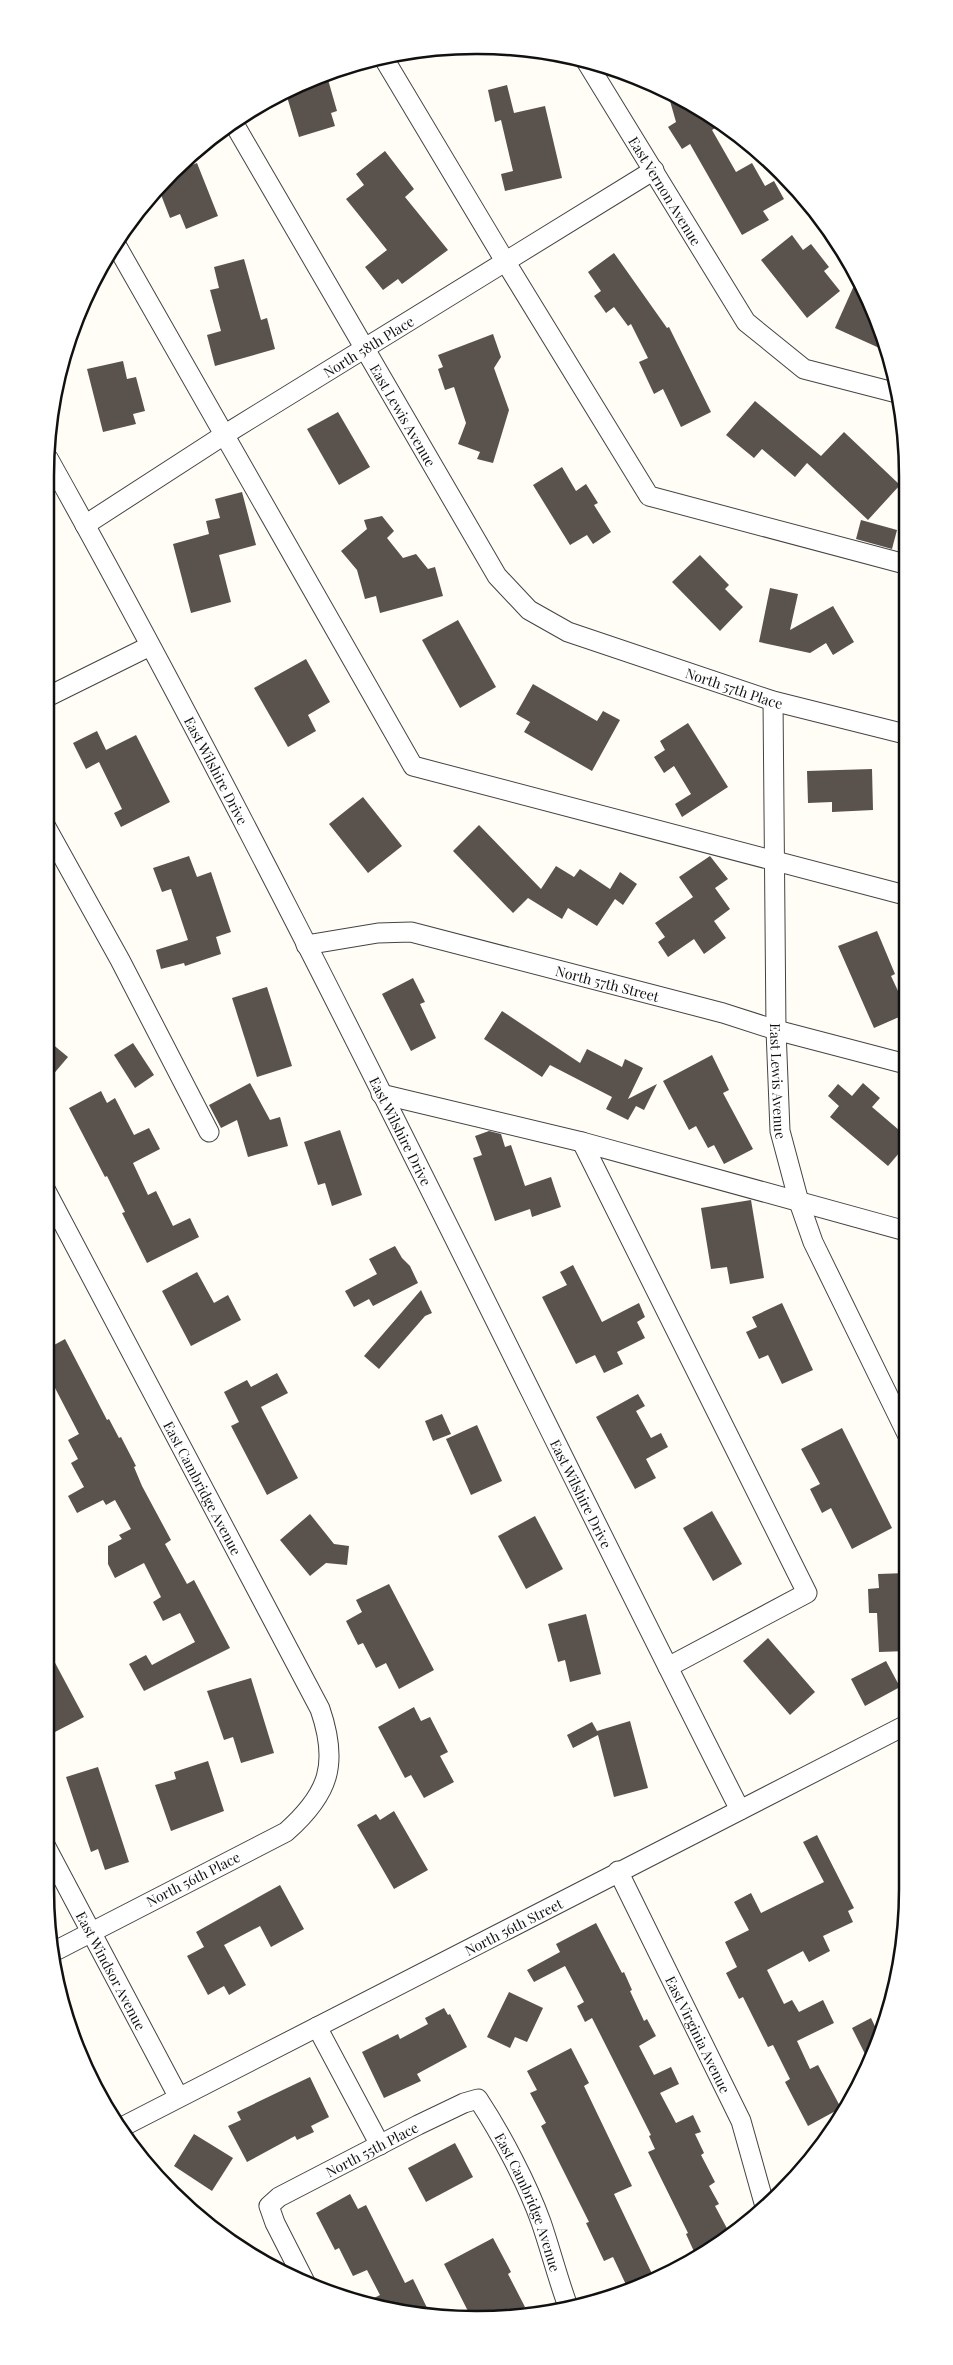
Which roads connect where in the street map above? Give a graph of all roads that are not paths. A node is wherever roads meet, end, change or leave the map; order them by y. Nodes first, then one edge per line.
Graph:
1 (387, 64) edge
2 (591, 70) edge
3 (237, 129) edge
4 (654, 170) junction
5 (120, 250) edge
6 (504, 261) junction
7 (364, 349) junction
8 (890, 391) edge
9 (224, 435) junction
10 (54, 469) edge
11 (85, 525) junction
12 (899, 562) edge
13 (568, 632) joint
14 (150, 646) junction
15 (54, 694) edge
16 (773, 701) junction
17 (899, 732) edge
18 (54, 841) edge
19 (774, 862) junction
20 (899, 893) edge
21 (306, 945) junction
22 (776, 1030) junction
23 (899, 1062) edge
24 (381, 1094) junction
25 (209, 1132) dead end
26 (582, 1142) junction
27 (799, 1202) junction
28 (54, 1205) edge
29 (899, 1229) edge
30 (899, 1418) edge
31 (668, 1667) junction
32 (899, 1729) edge
33 (320, 1794) joint
34 (740, 1810) junction
35 (54, 1862) edge
36 (618, 1871) junction
37 (91, 1932) junction
38 (58, 1949) edge
39 (317, 2027) junction
40 (178, 2096) junction
41 (478, 2099) joint
42 (126, 2125) edge
43 (380, 2145) junction
44 (763, 2199) edge
45 (300, 2272) edge
46 (566, 2301) edge

1 - 6 street
2 - 4 street, East Vernon Avenue
3 - 7 street, East Lewis Avenue
4 - 6 street, North 58th Place
4 - 8 street, East Vernon Avenue
5 - 9 street
6 - 7 street, North 58th Place
6 - 12 street
7 - 9 street, North 58th Place
7 - 13 street, East Lewis Avenue
9 - 11 street, North 58th Place
9 - 19 street
10 - 11 street, East Wilshire Drive
11 - 14 street, East Wilshire Drive
13 - 16 street, North 57th Place
14 - 15 street
14 - 21 street, East Wilshire Drive
16 - 17 street, North 57th Place
16 - 19 street, East Lewis Avenue
18 - 25 street
19 - 20 street
19 - 22 street, East Lewis Avenue
21 - 22 street, North 57th Street
21 - 24 street, East Wilshire Drive
22 - 23 street, North 57th Street
22 - 27 street, East Lewis Avenue
24 - 26 street
24 - 31 street, East Wilshire Drive
26 - 27 street
26 - 31 street
27 - 29 street
27 - 30 street, East Lewis Avenue
28 - 33 street, East Cambridge Avenue
31 - 34 street, East Wilshire Drive
32 - 34 street, North 56th Street
33 - 37 street, North 56th Place
34 - 36 street, North 56th Street
35 - 37 street, East Windsor Avenue
36 - 39 street, North 56th Street
36 - 44 street, East Virginia Avenue
37 - 38 street, North 56th Place
37 - 40 street, East Windsor Avenue
39 - 40 street, North 56th Street
39 - 43 street
40 - 42 street, North 56th Street
41 - 43 street, North 55th Place
41 - 46 street, East Cambridge Avenue
43 - 45 street, North 55th Place

